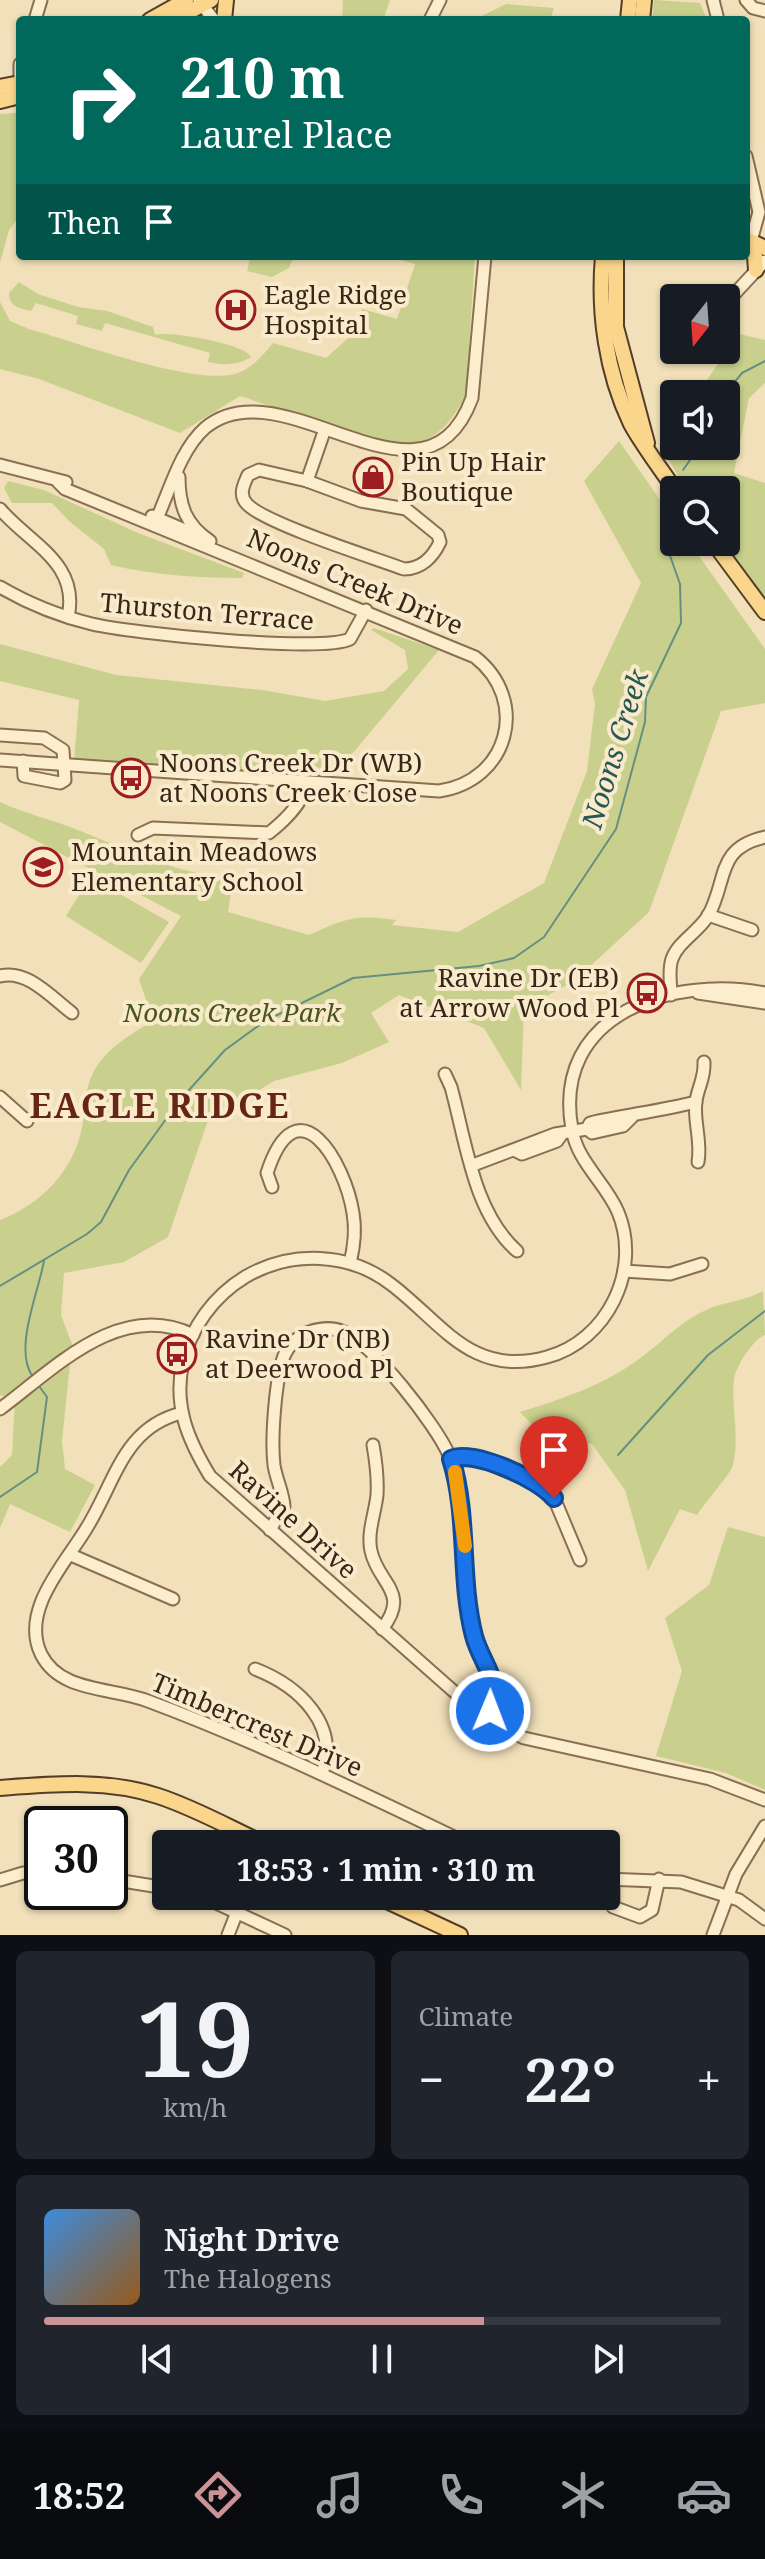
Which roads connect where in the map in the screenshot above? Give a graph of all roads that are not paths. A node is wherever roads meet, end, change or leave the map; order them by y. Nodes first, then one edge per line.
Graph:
1 (186, 0) edge
2 (746, 0) edge
3 (204, 2) edge
4 (765, 11) edge
5 (157, 16) edge
6 (181, 16) edge
7 (750, 173) edge
8 (750, 236) edge
9 (750, 245) edge
10 (485, 260) edge
11 (603, 260) edge
12 (616, 260) edge
13 (761, 266) edge
14 (740, 288) edge
15 (325, 429) junction
16 (647, 445) junction
17 (0, 465) edge
18 (179, 470) junction
19 (666, 476) edge
20 (307, 481) junction
21 (0, 509) edge
22 (156, 522) junction
23 (210, 541) junction
24 (223, 551) junction
25 (723, 556) edge
26 (0, 587) edge
27 (366, 610) junction
28 (765, 612) edge
29 (68, 617) junction
30 (0, 735) edge
31 (0, 760) edge
32 (23, 761) junction
33 (66, 765) junction
34 (306, 783) junction
35 (138, 835) dead end
36 (765, 837) edge
37 (708, 915) junction
38 (752, 930) dead end
39 (0, 976) edge
40 (693, 992) junction
41 (765, 993) edge
42 (671, 995) junction
43 (765, 1003) edge
44 (72, 1013) dead end
45 (704, 1062) dead end
46 (445, 1074) dead end
47 (0, 1097) edge
48 (696, 1102) junction
49 (27, 1121) dead end
50 (567, 1132) junction
51 (698, 1162) dead end
52 (473, 1165) junction
53 (272, 1187) dead end
54 (517, 1251) dead end
55 (350, 1263) junction
56 (702, 1264) dead end
57 (624, 1271) junction
58 (193, 1335) junction
59 (0, 1409) edge
60 (182, 1413) junction
61 (373, 1445) dead end
62 (451, 1459) junction
63 (270, 1530) junction
64 (71, 1555) junction
65 (580, 1560) dead end
66 (173, 1599) dead end
67 (382, 1629) junction
68 (255, 1669) dead end
69 (485, 1719) junction
70 (322, 1773) junction
71 (0, 1788) edge
72 (765, 1800) edge
73 (765, 1826) edge
74 (235, 1830) edge
75 (440, 1830) edge
76 (24, 1876) edge
77 (620, 1879) edge
78 (659, 1879) junction
79 (0, 1880) edge
80 (128, 1882) edge
81 (152, 1886) edge
82 (726, 1896) junction
83 (232, 1910) edge
84 (406, 1910) edge
85 (618, 1910) edge
86 (237, 1912) junction
87 (765, 1919) edge
88 (228, 1935) edge
89 (285, 1935) edge
90 (460, 1935) edge
91 (713, 1935) edge

1 - 5 main road
2 - 4 street
3 - 6 main road
7 - 8 street
9 - 13 main road
10 - 15 street
11 - 16 main road
12 - 16 main road
13 - 14 street
15 - 18 street
15 - 20 street
16 - 19 main road
17 - 22 street
18 - 22 street
18 - 23 street
20 - 20 street
21 - 29 street, Thurston Terrace
22 - 23 street
22 - 24 street, Noons Creek Drive
23 - 24 street
24 - 27 street, Noons Creek Drive
25 - 28 main road
26 - 29 street
27 - 29 street, Thurston Terrace
27 - 34 street, Noons Creek Drive
30 - 33 street
31 - 32 street, Noons Creek Drive
32 - 33 street, Noons Creek Drive
32 - 33 street
33 - 34 street, Noons Creek Drive
34 - 35 street
36 - 37 street
37 - 38 street
37 - 42 street
39 - 44 street
40 - 41 street, Ravine Drive
40 - 42 street, Ravine Drive
40 - 43 street, Ravine Drive
42 - 50 street, Ravine Drive
45 - 48 street
46 - 52 street
47 - 49 street
48 - 50 street
48 - 51 street
50 - 52 street
50 - 57 street, Ravine Drive
52 - 54 street
53 - 55 street
55 - 57 street, Ravine Drive
55 - 58 street, Ravine Drive
56 - 57 street
58 - 59 street
58 - 60 street, Ravine Drive
60 - 63 street, Ravine Drive
60 - 64 street, Timbercrest Drive
61 - 67 street
62 - 63 street
62 - 65 street
62 - 69 street
63 - 67 street, Ravine Drive
64 - 66 street
64 - 70 street, Timbercrest Drive
67 - 69 street, Ravine Drive
68 - 70 street
69 - 72 street, Ravine Drive
70 - 75 street, Timbercrest Drive
71 - 74 main road
73 - 82 street
76 - 79 street
77 - 78 street
78 - 82 street
78 - 85 street
80 - 81 street
82 - 87 street
82 - 91 street
83 - 86 street
84 - 90 main road
86 - 88 street
86 - 89 street

